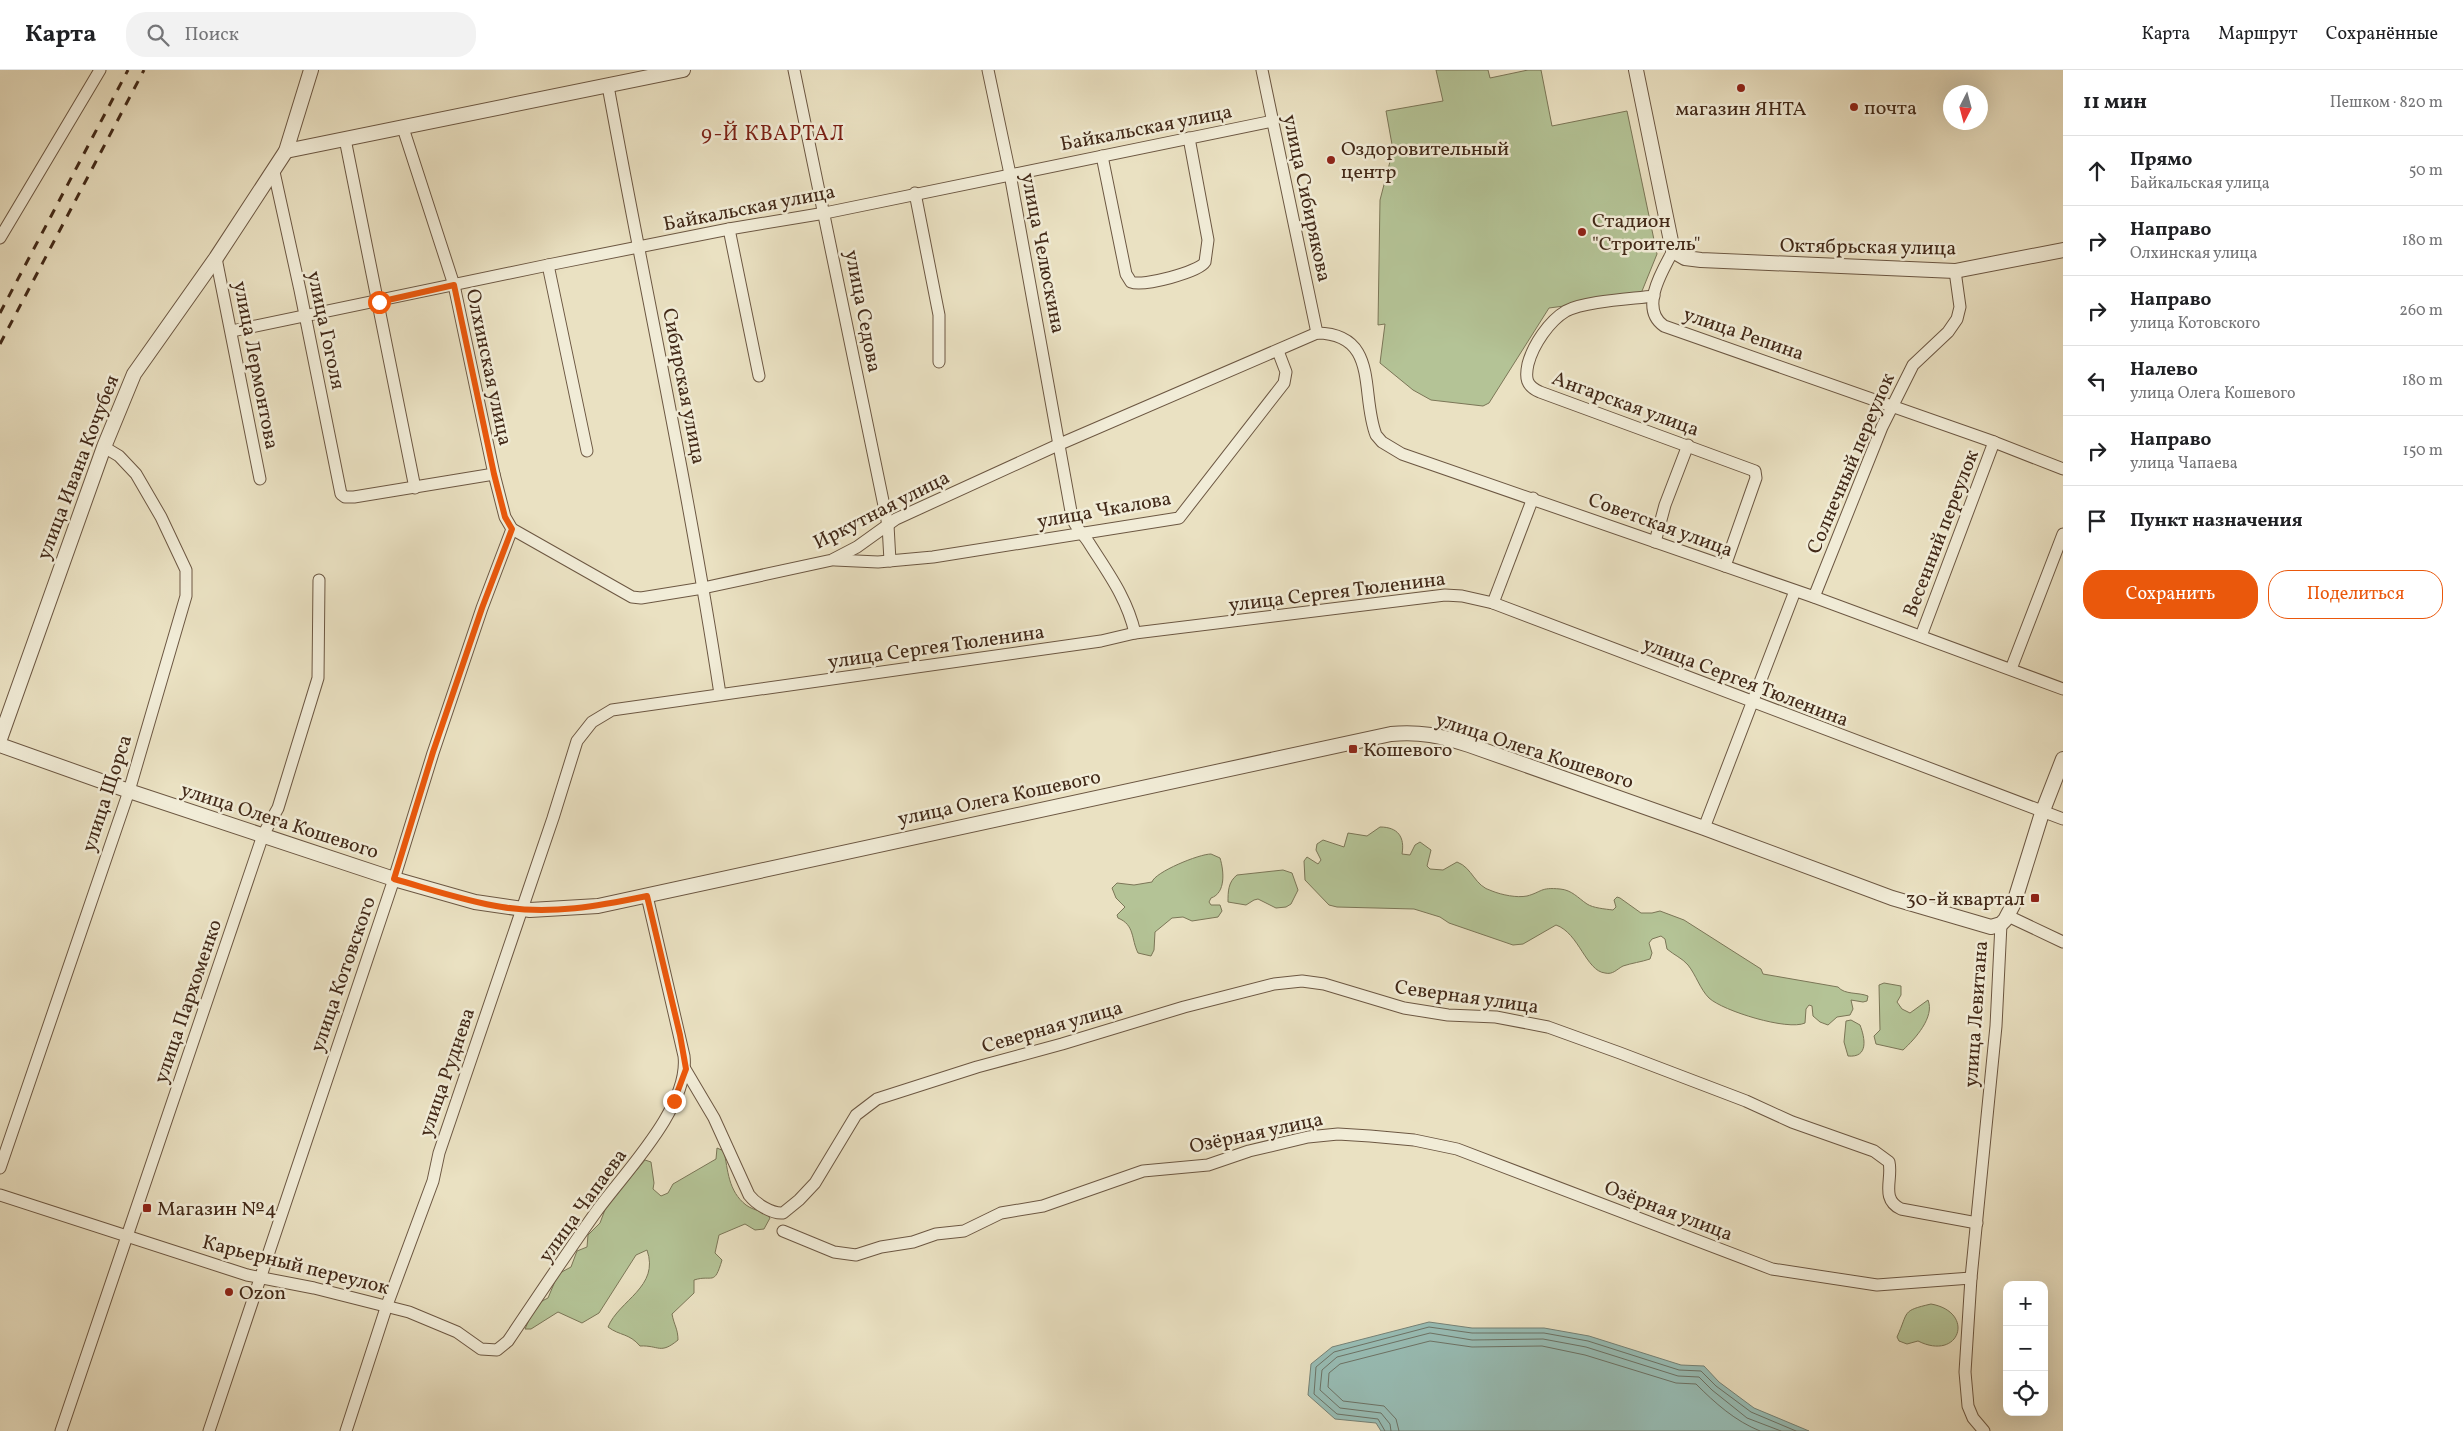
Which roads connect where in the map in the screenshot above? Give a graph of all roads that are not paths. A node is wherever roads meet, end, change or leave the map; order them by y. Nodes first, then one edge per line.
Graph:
1 (100, 70) edge
2 (311, 70) edge
3 (683, 70) edge
4 (794, 70) edge
5 (988, 70) edge
6 (1262, 70) edge
7 (1636, 70) edge
8 (608, 86) junction
9 (1273, 121) junction
10 (402, 128) junction
11 (1189, 138) junction
12 (345, 139) junction
13 (286, 151) junction
14 (1102, 156) junction
15 (274, 172) junction
16 (1010, 174) junction
17 (915, 193) junction
18 (825, 213) junction
19 (729, 229) junction
20 (0, 238) edge
21 (639, 248) junction
22 (2063, 250) edge
23 (1673, 251) junction
24 (216, 258) junction
25 (548, 265) junction
26 (1955, 271) junction
27 (454, 285) junction
28 (1654, 296) junction
29 (379, 302) junction
30 (306, 317) junction
31 (232, 331) junction
32 (1317, 334) junction
33 (1278, 351) junction
34 (939, 362) dead end
35 (759, 376) dead end
36 (1893, 407) junction
37 (1994, 442) junction
38 (1060, 444) junction
39 (1688, 445) junction
40 (104, 447) junction
41 (587, 451) dead end
42 (2063, 469) edge
43 (494, 474) junction
44 (260, 479) dead end
45 (415, 488) junction
46 (1533, 498) junction
47 (888, 525) junction
48 (512, 529) junction
49 (1082, 534) junction
50 (2063, 534) edge
51 (1655, 542) junction
52 (832, 560) junction
53 (890, 561) junction
54 (1725, 566) junction
55 (319, 580) dead end
56 (703, 588) junction
57 (1795, 591) junction
58 (1814, 597) junction
59 (1493, 603) junction
60 (1135, 633) junction
61 (1921, 636) junction
62 (2011, 669) junction
63 (2063, 689) edge
64 (720, 694) junction
65 (1751, 702) junction
66 (586, 727) joint
67 (0, 739) edge
68 (0, 745) edge
69 (2063, 759) edge
70 (129, 791) junction
71 (2042, 813) junction
72 (2063, 819) edge
73 (1704, 828) junction
74 (263, 835) junction
75 (394, 879) junction
76 (647, 896) junction
77 (521, 909) junction
78 (2004, 920) junction
79 (2063, 942) edge
80 (686, 1069) junction
81 (0, 1168) edge
82 (0, 1195) edge
83 (1977, 1223) junction
84 (783, 1230) dead end
85 (126, 1235) junction
86 (260, 1278) junction
87 (1971, 1278) junction
88 (387, 1305) junction
89 (492, 1351) joint
90 (61, 1431) edge
91 (209, 1431) edge
92 (346, 1431) edge
93 (1984, 1431) edge

1 - 20 street
2 - 13 street, улица Ивана Кочубея
3 - 8 street
4 - 18 street, улица Седова
5 - 16 street, улица Челюскина
6 - 9 street, улица Сибирякова
7 - 23 street
8 - 10 street
8 - 21 street, Сибирская улица
9 - 11 street, Байкальская улица
9 - 32 street, улица Сибирякова
10 - 12 street
10 - 27 street, Олхинская улица
11 - 14 street, Байкальская улица
11 - 14 street
12 - 13 street
12 - 29 street
13 - 15 street, улица Ивана Кочубея
14 - 16 street, Байкальская улица
15 - 24 street, улица Ивана Кочубея
15 - 30 street, улица Гоголя
16 - 17 street, Байкальская улица
16 - 38 street, улица Челюскина
17 - 18 street, Байкальская улица
17 - 34 street
18 - 19 street, Байкальская улица
18 - 47 street, улица Седова
19 - 21 street, Байкальская улица
19 - 35 street
21 - 25 street, Байкальская улица
21 - 56 street, Сибирская улица
22 - 26 street, Октябрьская улица
23 - 26 street, Октябрьская улица
23 - 28 street, улица Репина
24 - 31 street, улица Лермонтова
24 - 40 street, улица Ивана Кочубея
25 - 27 street, Байкальская улица
25 - 41 street
26 - 36 street, Солнечный переулок
27 - 29 street, Байкальская улица
27 - 43 street, Олхинская улица
28 - 36 street, улица Репина
28 - 39 street, Ангарская улица
29 - 30 street, Байкальская улица
29 - 45 street
30 - 31 street, Байкальская улица
30 - 45 street, улица Гоголя
31 - 44 street, улица Лермонтова
32 - 33 street, Иркутная улица
32 - 46 street, Советская улица
33 - 38 street, Иркутная улица
33 - 49 street, улица Чкалова
36 - 37 street, улица Репина
36 - 58 street, Солнечный переулок
37 - 42 street, улица Репина
37 - 61 street, Весенний переулок
38 - 47 street, Иркутная улица
38 - 49 street, улица Челюскина
39 - 51 street
39 - 54 street, Ангарская улица
40 - 67 street, улица Ивана Кочубея
40 - 70 street, улица Щорса
43 - 45 street
43 - 48 street, Олхинская улица
46 - 51 street, Советская улица
46 - 59 street
47 - 52 street, Иркутная улица
47 - 53 street, улица Седова
48 - 56 street, Иркутная улица
48 - 75 street, улица Котовского
49 - 53 street, улица Чкалова
49 - 60 street, улица Челюскина
50 - 62 street
51 - 54 street, Советская улица
52 - 53 street, улица Чкалова
52 - 56 street, Иркутная улица
54 - 57 street, Советская улица
55 - 74 street, улица Пархоменко
56 - 64 street, Сибирская улица
57 - 58 street, Советская улица
57 - 65 street
58 - 61 street, Советская улица
59 - 60 street, улица Сергея Тюленина
59 - 65 street, улица Сергея Тюленина
60 - 64 street, улица Сергея Тюленина
61 - 62 street, Советская улица
62 - 63 street, Советская улица
64 - 66 street, улица Сергея Тюленина
65 - 71 street, улица Сергея Тюленина
65 - 73 street
66 - 77 street, улица Руднева
68 - 70 street, улица Олега Кошевого
69 - 71 street, улица Левитана
70 - 74 street, улица Олега Кошевого
70 - 81 street, улица Щорса
71 - 72 street, улица Сергея Тюленина
71 - 78 street, улица Левитана
73 - 76 street, улица Олега Кошевого
73 - 78 street, улица Олега Кошевого
74 - 75 street, улица Олега Кошевого
74 - 85 street, улица Пархоменко
75 - 77 street, улица Олега Кошевого
75 - 86 street, улица Котовского
76 - 77 street, улица Олега Кошевого
76 - 80 street
77 - 88 street, улица Руднева
78 - 79 street
78 - 83 street, улица Левитана
80 - 83 street, Северная улица
80 - 89 street, улица Чапаева
82 - 85 street, Карьерный переулок
83 - 87 street, улица Левитана
84 - 87 street, Озёрная улица
85 - 86 street, Карьерный переулок
85 - 90 street, улица Пархоменко
86 - 88 street, Карьерный переулок
86 - 91 street, улица Котовского
87 - 93 street, улица Левитана
88 - 89 street, Карьерный переулок
88 - 92 street, улица Руднева

